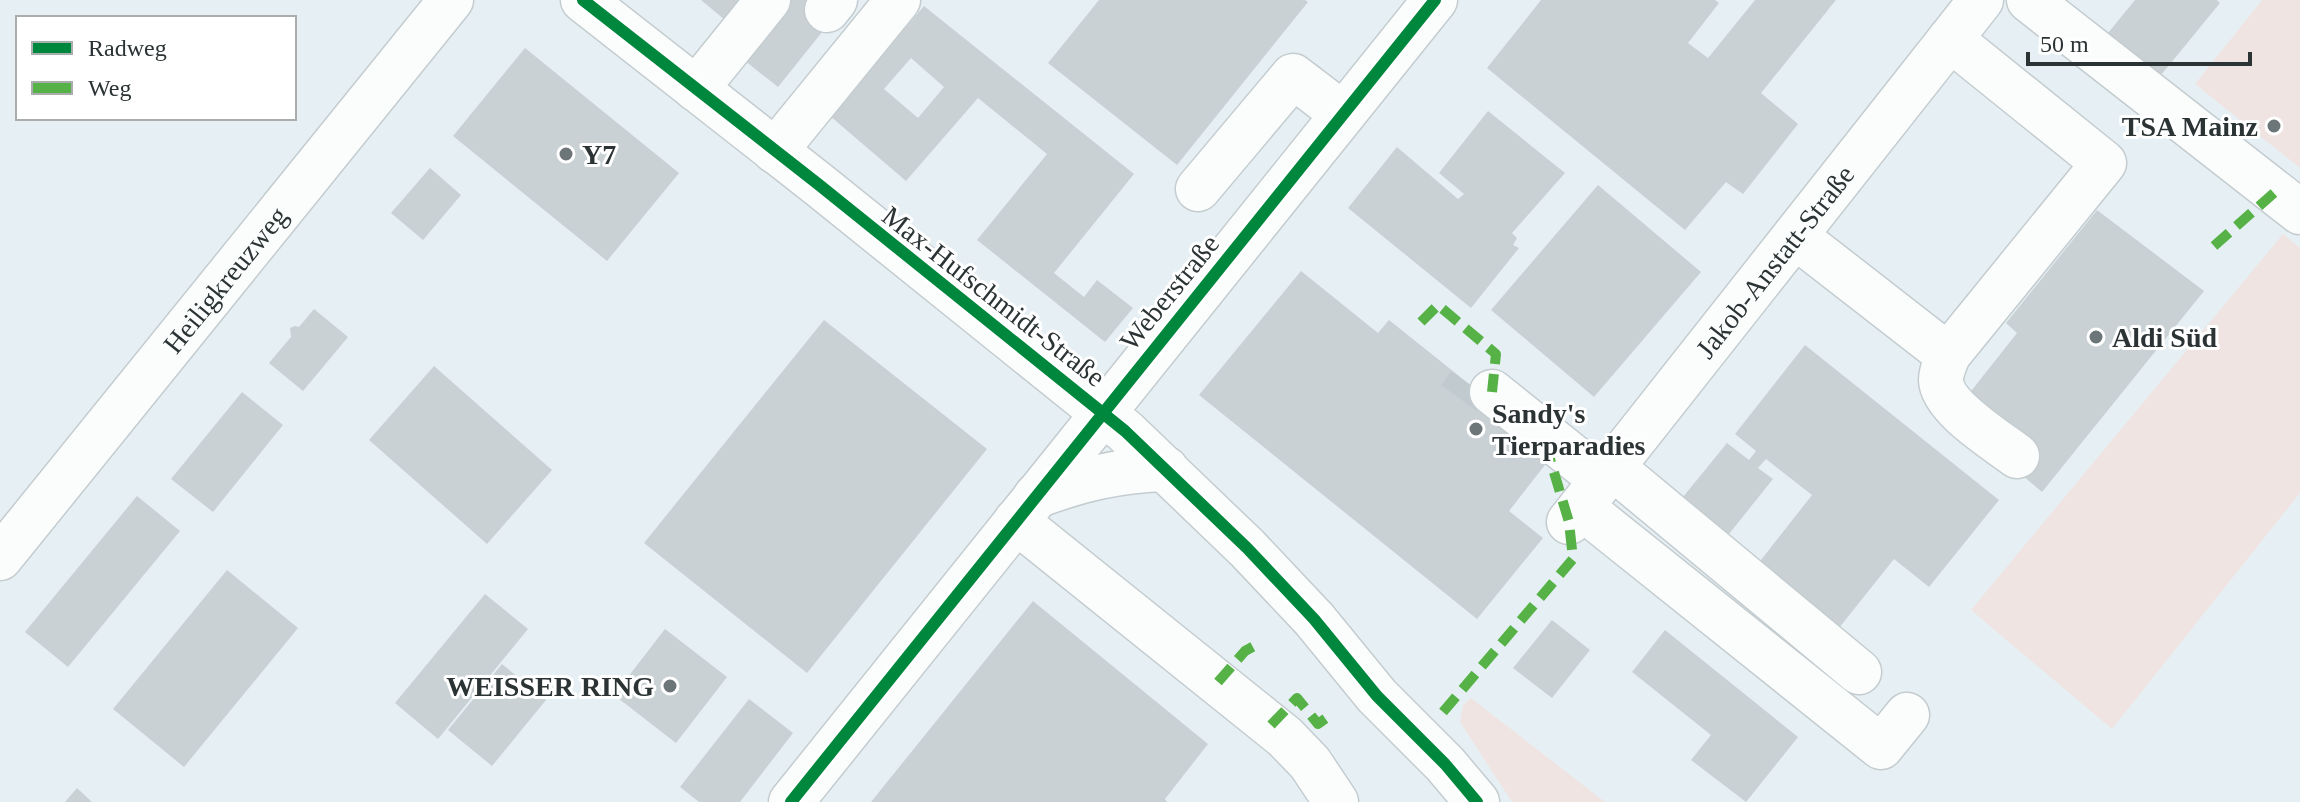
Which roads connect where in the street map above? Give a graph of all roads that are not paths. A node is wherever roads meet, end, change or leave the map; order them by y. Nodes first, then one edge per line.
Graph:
1 (451, 0) edge
2 (583, 0) edge
3 (768, 0) edge
4 (898, 0) edge
5 (1435, 0) edge
6 (1981, 0) edge
7 (2029, 0) edge
8 (1950, 39) junction
9 (696, 89) junction
10 (1343, 114) junction
11 (775, 151) junction
12 (1198, 189) dead end
13 (2300, 212) edge
14 (1795, 236) junction
15 (1948, 355) junction
16 (1492, 392) dead end
17 (1102, 412) junction
18 (2017, 456) dead end
19 (1166, 469) junction
20 (1591, 494) junction
21 (1026, 508) junction
22 (0, 558) edge
23 (1859, 672) dead end
24 (1377, 696) junction
25 (1907, 715) dead end
26 (791, 802) edge
27 (1336, 802) edge
28 (1436, 802) edge
29 (1477, 802) edge

1 - 22 street, Heiligkreuzweg
2 - 9 street, Max-Hufschmidt-Straße
3 - 9 street
4 - 11 street
5 - 10 street, Weberstraße
6 - 8 street, Jakob-Anstatt-Straße
7 - 13 street
8 - 14 street, Jakob-Anstatt-Straße
8 - 15 street
9 - 11 street, Max-Hufschmidt-Straße
10 - 12 street
10 - 17 street, Weberstraße
11 - 17 street, Max-Hufschmidt-Straße
14 - 15 street
14 - 20 street, Jakob-Anstatt-Straße
15 - 18 street
16 - 20 street
17 - 19 street, Max-Hufschmidt-Straße
17 - 21 street, Weberstraße
19 - 21 street
19 - 24 street, Max-Hufschmidt-Straße
20 - 23 street
20 - 25 street
21 - 26 street, Weberstraße
21 - 27 street
24 - 28 street, Max-Hufschmidt-Straße
24 - 29 street, Max-Hufschmidt-Straße

